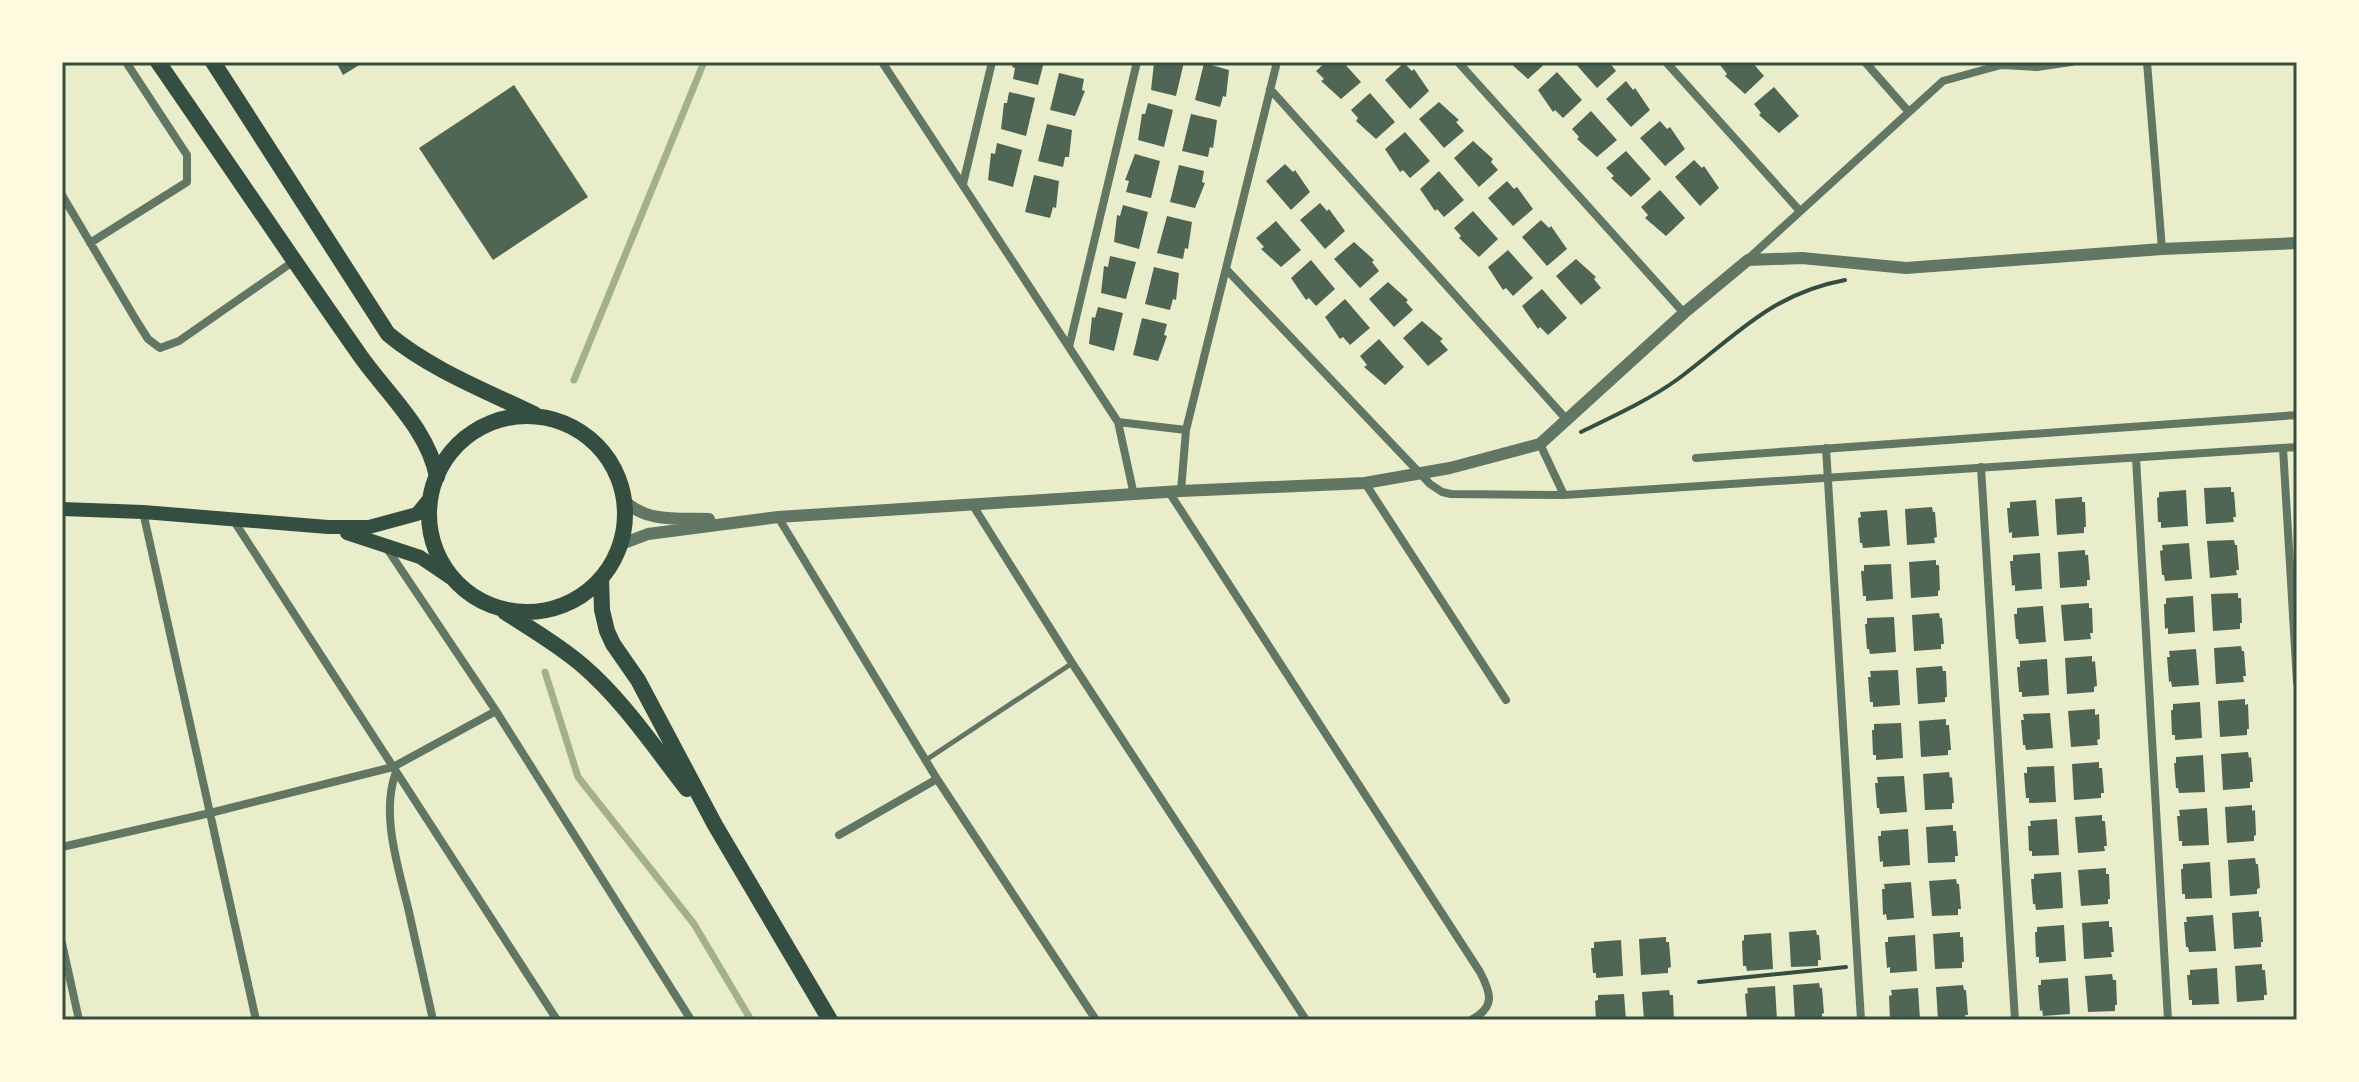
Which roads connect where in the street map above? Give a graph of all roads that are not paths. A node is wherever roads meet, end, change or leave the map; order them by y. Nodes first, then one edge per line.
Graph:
1 (126, 62) edge
2 (158, 62) edge
3 (213, 62) edge
4 (882, 62) edge
5 (992, 62) edge
6 (1137, 62) edge
7 (1284, 62) edge
8 (1458, 62) edge
9 (1666, 62) edge
10 (1865, 62) edge
11 (2147, 62) edge
12 (2067, 63) edge
13 (1276, 67) edge
14 (1270, 89) junction
15 (1908, 111) junction
16 (963, 184) junction
17 (62, 195) edge
18 (1799, 210) junction
19 (90, 243) junction
20 (2297, 243) edge
21 (2162, 249) junction
22 (1748, 260) junction
23 (295, 261) junction
24 (1226, 269) junction
25 (1684, 313) junction
26 (1069, 347) junction
27 (2297, 415) edge
28 (541, 417) junction
29 (1567, 420) junction
30 (1118, 422) junction
31 (1186, 430) junction
32 (1542, 447) junction
33 (2297, 447) edge
34 (1826, 448) junction
35 (2283, 448) junction
36 (1696, 458) dead end
37 (2136, 458) junction
38 (1981, 467) junction
39 (1422, 474) junction
40 (437, 477) junction
41 (1829, 477) junction
42 (1365, 483) junction
43 (1175, 492) junction
44 (1134, 495) junction
45 (1564, 495) junction
46 (431, 497) junction
47 (623, 499) junction
48 (972, 504) junction
49 (62, 509) edge
50 (143, 512) junction
51 (778, 517) junction
52 (232, 519) junction
53 (744, 520) junction
54 (328, 527) junction
55 (384, 543) junction
56 (619, 545) junction
57 (601, 578) junction
58 (454, 580) junction
59 (498, 608) junction
60 (1072, 663) junction
61 (2297, 682) edge
62 (1506, 700) dead end
63 (496, 711) junction
64 (926, 761) junction
65 (394, 770) junction
66 (937, 779) junction
67 (210, 813) junction
68 (715, 825) junction
69 (839, 835) dead end
70 (62, 847) edge
71 (62, 943) edge
72 (79, 1020) edge
73 (256, 1020) edge
74 (433, 1020) edge
75 (557, 1020) edge
76 (691, 1020) edge
77 (830, 1020) edge
78 (1096, 1020) edge
79 (1306, 1020) edge
80 (1471, 1020) edge
81 (1861, 1020) edge
82 (2015, 1020) edge
83 (2168, 1020) edge

1 - 19 street
2 - 23 main road
3 - 28 main road
4 - 16 street
5 - 16 street
6 - 26 street
7 - 13 street
8 - 25 street
9 - 18 street
10 - 15 street
11 - 21 street
12 - 15 street
13 - 14 street
14 - 24 street
14 - 29 street
15 - 18 street
16 - 26 street
17 - 19 street
18 - 22 street
19 - 23 street
20 - 21 street
21 - 22 street
22 - 25 street
23 - 40 main road
24 - 31 street
24 - 39 street
25 - 29 street
26 - 30 street
27 - 34 street
28 - 40 main road
28 - 47 main road
29 - 32 street
30 - 31 street
30 - 44 street
31 - 43 street
32 - 39 street
32 - 45 street
33 - 35 street
34 - 36 street
34 - 41 street
35 - 37 street
35 - 61 street
37 - 38 street
37 - 83 street
38 - 41 street
38 - 82 street
39 - 42 street
39 - 45 street
40 - 46 main road
41 - 45 street
41 - 81 street
42 - 43 street
42 - 62 street
43 - 44 street
43 - 80 street
44 - 48 street
46 - 54 main road
46 - 58 main road
47 - 53 street
47 - 56 main road
48 - 51 street
48 - 60 street
49 - 50 main road
50 - 52 main road
50 - 67 street
51 - 53 street
51 - 64 street
52 - 54 main road
52 - 65 street
53 - 56 street
54 - 55 main road
55 - 58 main road
55 - 63 street
56 - 57 main road
57 - 59 main road
57 - 68 main road
58 - 59 main road
59 - 68 main road
60 - 64 lane
60 - 79 street
63 - 65 street
63 - 76 street
64 - 66 street
65 - 67 street
65 - 74 street
65 - 75 street
66 - 69 street
66 - 78 street
67 - 70 street
67 - 73 street
68 - 77 main road
71 - 72 street

